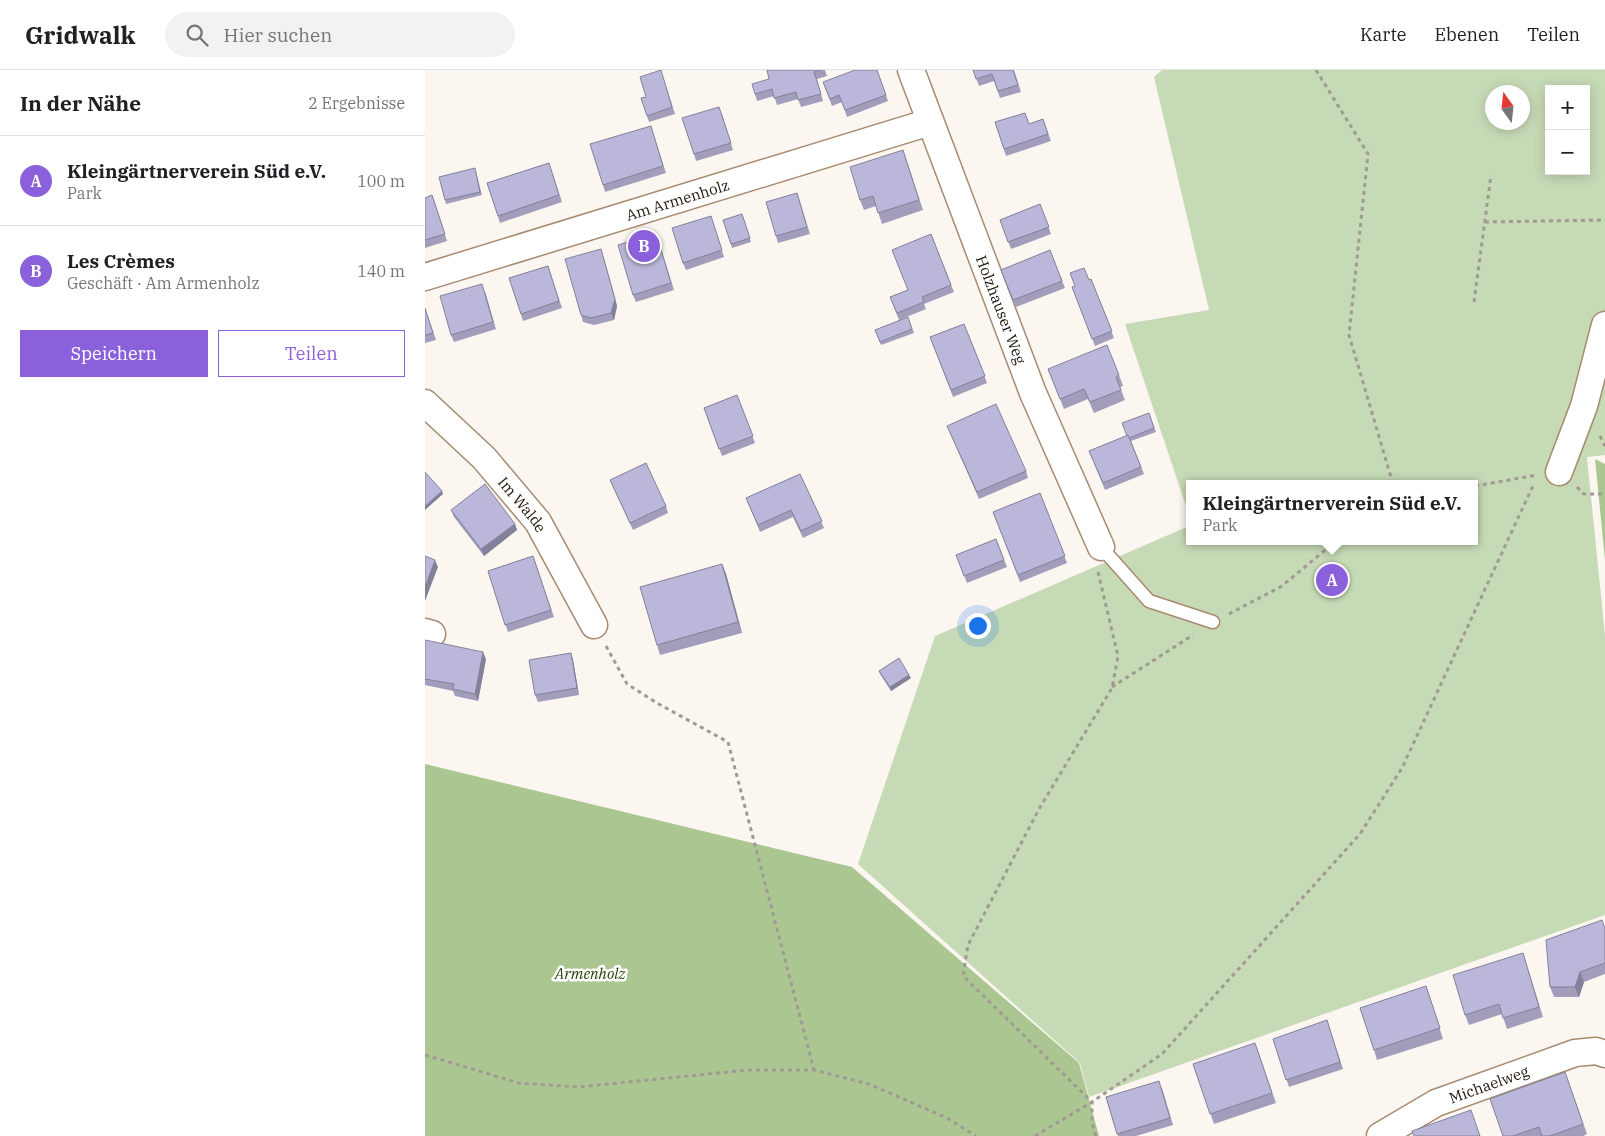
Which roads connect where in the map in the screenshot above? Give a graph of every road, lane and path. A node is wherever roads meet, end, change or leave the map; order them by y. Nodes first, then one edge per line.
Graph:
1 (911, 70) edge
2 (1316, 70) edge
3 (930, 122) junction
4 (1491, 175) dead end
5 (1605, 220) edge
6 (1485, 222) junction
7 (425, 278) edge
8 (1473, 302) dead end
9 (1605, 325) edge
10 (425, 403) edge
11 (1559, 472) junction
12 (1392, 480) edge
13 (1478, 486) edge
14 (1331, 545) edge
15 (1101, 547) junction
16 (1213, 622) junction
17 (594, 625) joint
18 (1112, 688) junction
19 (1605, 1054) edge
20 (425, 1055) edge
21 (814, 1070) junction
22 (1092, 1102) junction
23 (976, 1136) edge
24 (1035, 1136) edge
25 (1096, 1136) edge
26 (1380, 1136) edge

1 - 3 street, Holzhauser Weg
2 - 12 path
3 - 7 street, Am Armenholz
3 - 15 street, Holzhauser Weg
4 - 6 path
5 - 6 path
6 - 8 path
9 - 11 street
10 - 17 street, Im Walde
11 - 13 path
11 - 22 path
14 - 16 path
15 - 16 lane
15 - 18 path
16 - 18 path
17 - 21 path
18 - 22 path
19 - 26 street, Michaelweg
20 - 21 path
21 - 23 path
22 - 24 path
22 - 25 path

